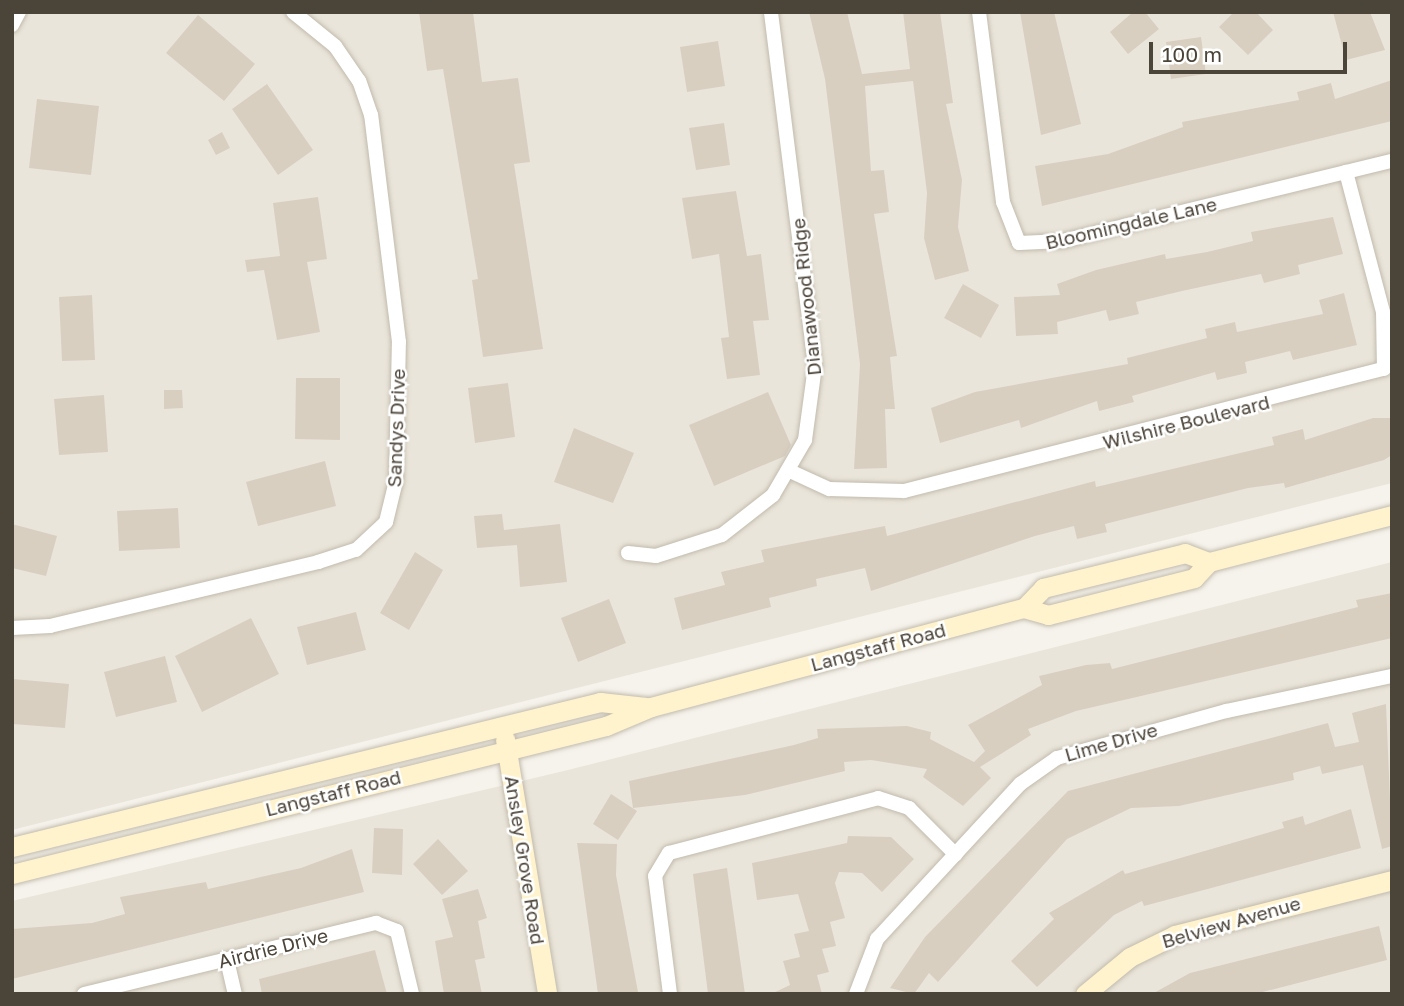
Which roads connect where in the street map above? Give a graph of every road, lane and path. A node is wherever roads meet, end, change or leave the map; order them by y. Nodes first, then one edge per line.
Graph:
1 (19, 12) edge
2 (293, 12) edge
3 (771, 12) edge
4 (979, 12) edge
5 (12, 25) edge
6 (1392, 161) edge
7 (1346, 172) junction
8 (792, 472) junction
9 (1392, 514) edge
10 (628, 554) dead end
11 (1209, 562) junction
12 (1024, 608) junction
13 (12, 628) edge
14 (1392, 676) edge
15 (651, 707) junction
16 (503, 726) junction
17 (507, 750) junction
18 (12, 847) edge
19 (956, 855) junction
20 (12, 874) edge
21 (1392, 880) edge
22 (227, 960) junction
23 (84, 994) edge
24 (235, 994) edge
25 (412, 994) edge
26 (547, 994) edge
27 (670, 994) edge
28 (856, 994) edge
29 (1085, 994) edge

1 - 5 street
2 - 13 street, Sandys Drive
3 - 8 street, Dianawood Ridge
4 - 7 street, Bloomingdale Lane
6 - 7 street, Bloomingdale Lane
7 - 8 street, Wilshire Boulevard
8 - 10 street, Dianawood Ridge
9 - 11 main road, Langstaff Road
11 - 12 main road, Langstaff Road
11 - 12 main road, Langstaff Road
12 - 15 main road, Langstaff Road
14 - 19 street, Lime Drive
15 - 16 main road, Langstaff Road
15 - 17 main road, Langstaff Road
16 - 17 main road, Ansley Grove Road
16 - 18 main road, Langstaff Road
17 - 20 main road, Langstaff Road
17 - 26 main road, Ansley Grove Road
19 - 27 street
19 - 28 street, Lime Drive
21 - 29 main road, Belview Avenue
22 - 23 street, Airdrie Drive
22 - 24 street
22 - 25 street, Airdrie Drive

